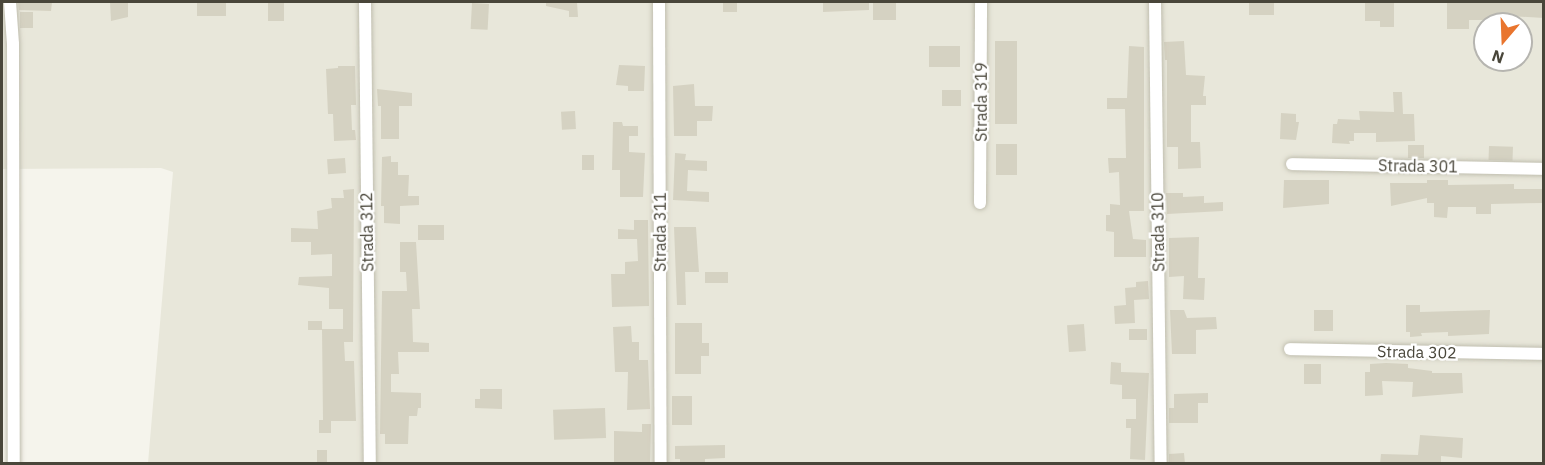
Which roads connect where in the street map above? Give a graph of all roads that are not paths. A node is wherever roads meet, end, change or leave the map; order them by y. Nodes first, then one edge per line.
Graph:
1 (10, 2) edge
2 (365, 2) edge
3 (659, 2) edge
4 (981, 2) edge
5 (1155, 2) edge
6 (1292, 164) dead end
7 (1544, 169) edge
8 (980, 203) dead end
9 (1290, 349) dead end
10 (1544, 354) edge
11 (15, 464) edge
12 (370, 464) edge
13 (661, 464) edge
14 (1161, 464) edge

1 - 11 street
2 - 12 street, Strada 312
3 - 13 street, Strada 311
4 - 8 street, Strada 319
5 - 14 street, Strada 310
6 - 7 street, Strada 301
9 - 10 street, Strada 302

